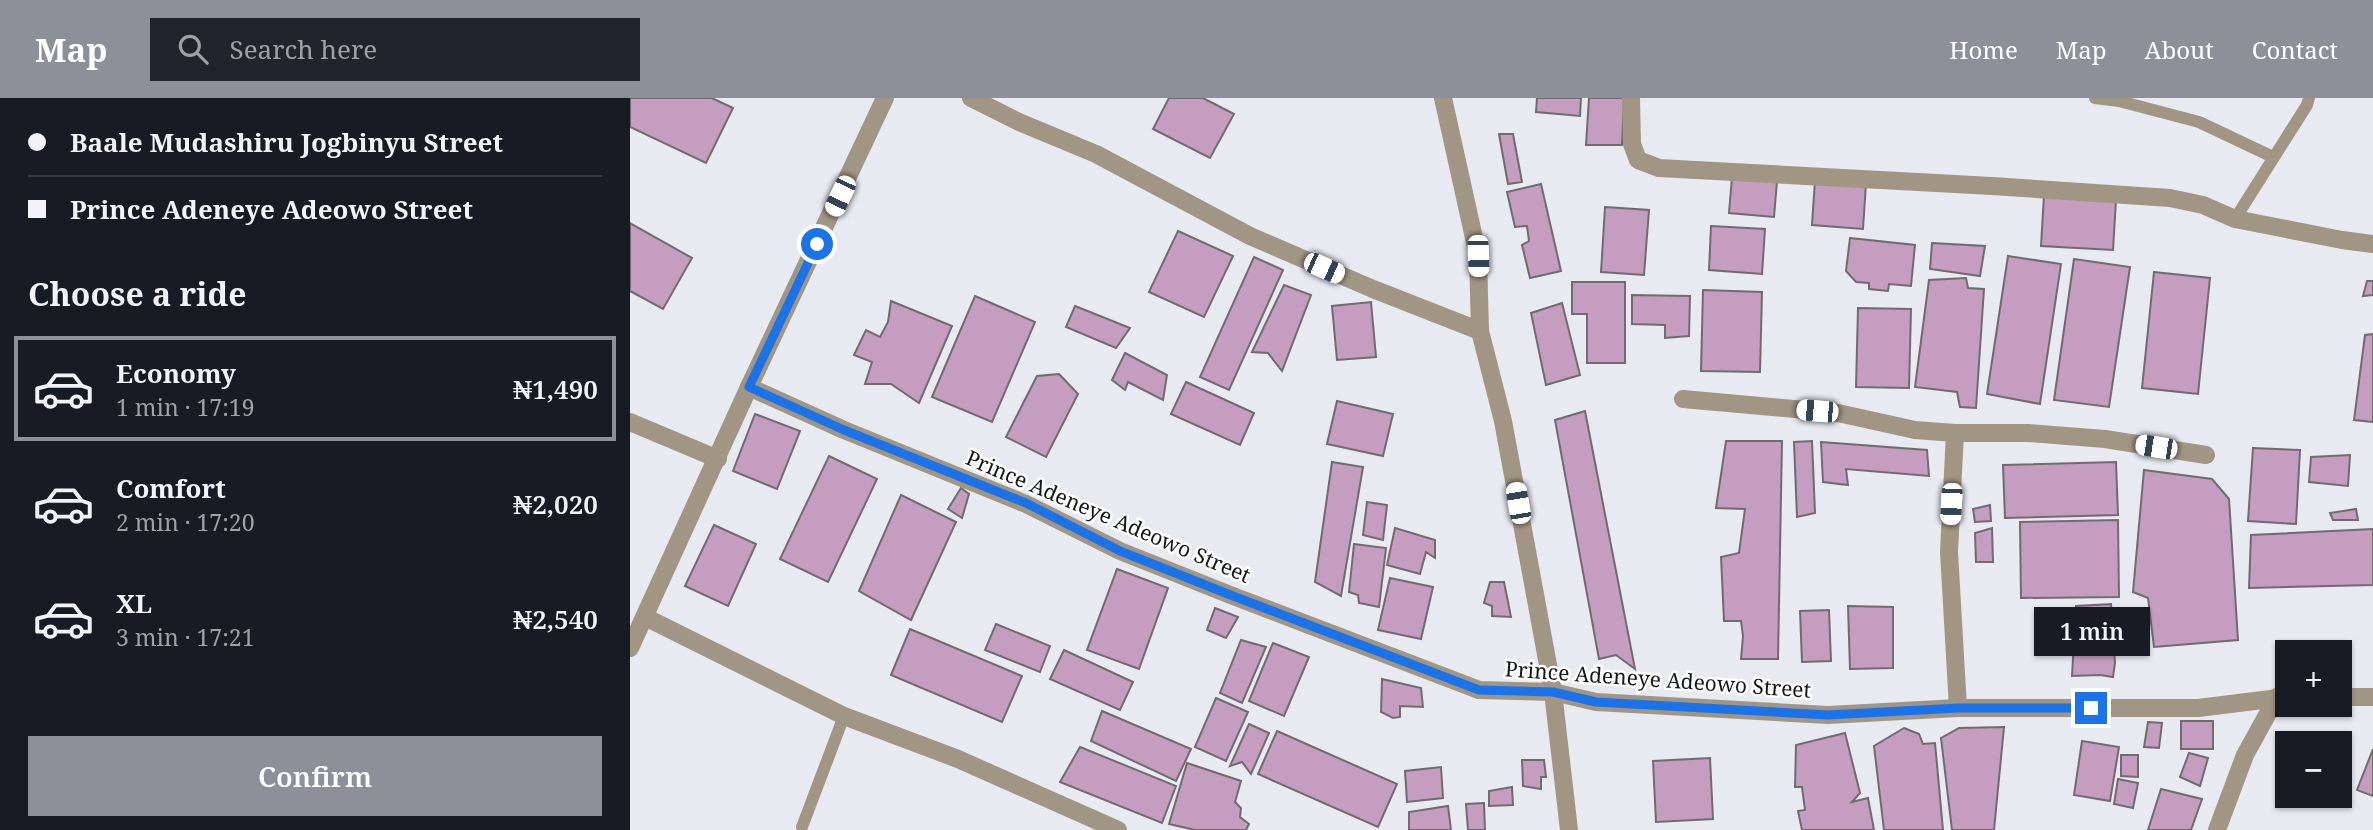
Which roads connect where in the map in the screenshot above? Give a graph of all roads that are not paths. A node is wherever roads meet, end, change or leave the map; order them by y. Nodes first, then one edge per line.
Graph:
1 (886, 98) edge
2 (971, 98) edge
3 (1443, 98) edge
4 (1631, 98) edge
5 (2095, 98) edge
6 (2309, 98) edge
7 (2273, 157) junction
8 (2235, 219) junction
9 (2373, 244) edge
10 (1480, 331) junction
11 (749, 387) junction
12 (1683, 399) dead end
13 (630, 422) edge
14 (1955, 433) junction
15 (2206, 456) dead end
16 (718, 459) junction
17 (645, 617) junction
18 (630, 648) edge
19 (1553, 692) junction
20 (2352, 697) edge
21 (2373, 697) edge
22 (2275, 698) edge
23 (1958, 708) junction
24 (2275, 708) edge
25 (844, 716) junction
26 (802, 827) dead end
27 (1118, 830) edge
28 (1569, 830) edge
29 (2217, 830) edge

1 - 11 street
2 - 10 street
3 - 10 street
4 - 8 street
5 - 7 lane
6 - 7 lane
7 - 8 lane
8 - 9 street
10 - 19 street
11 - 16 street
11 - 19 street, Prince Adeneye Adeowo Street
12 - 14 street
13 - 16 street
14 - 15 street
14 - 23 street
16 - 17 street
17 - 18 street
17 - 25 street
19 - 23 street, Prince Adeneye Adeowo Street
19 - 28 street
20 - 21 street
22 - 23 street, Prince Adeneye Adeowo Street
24 - 29 street
25 - 26 lane
25 - 27 street

